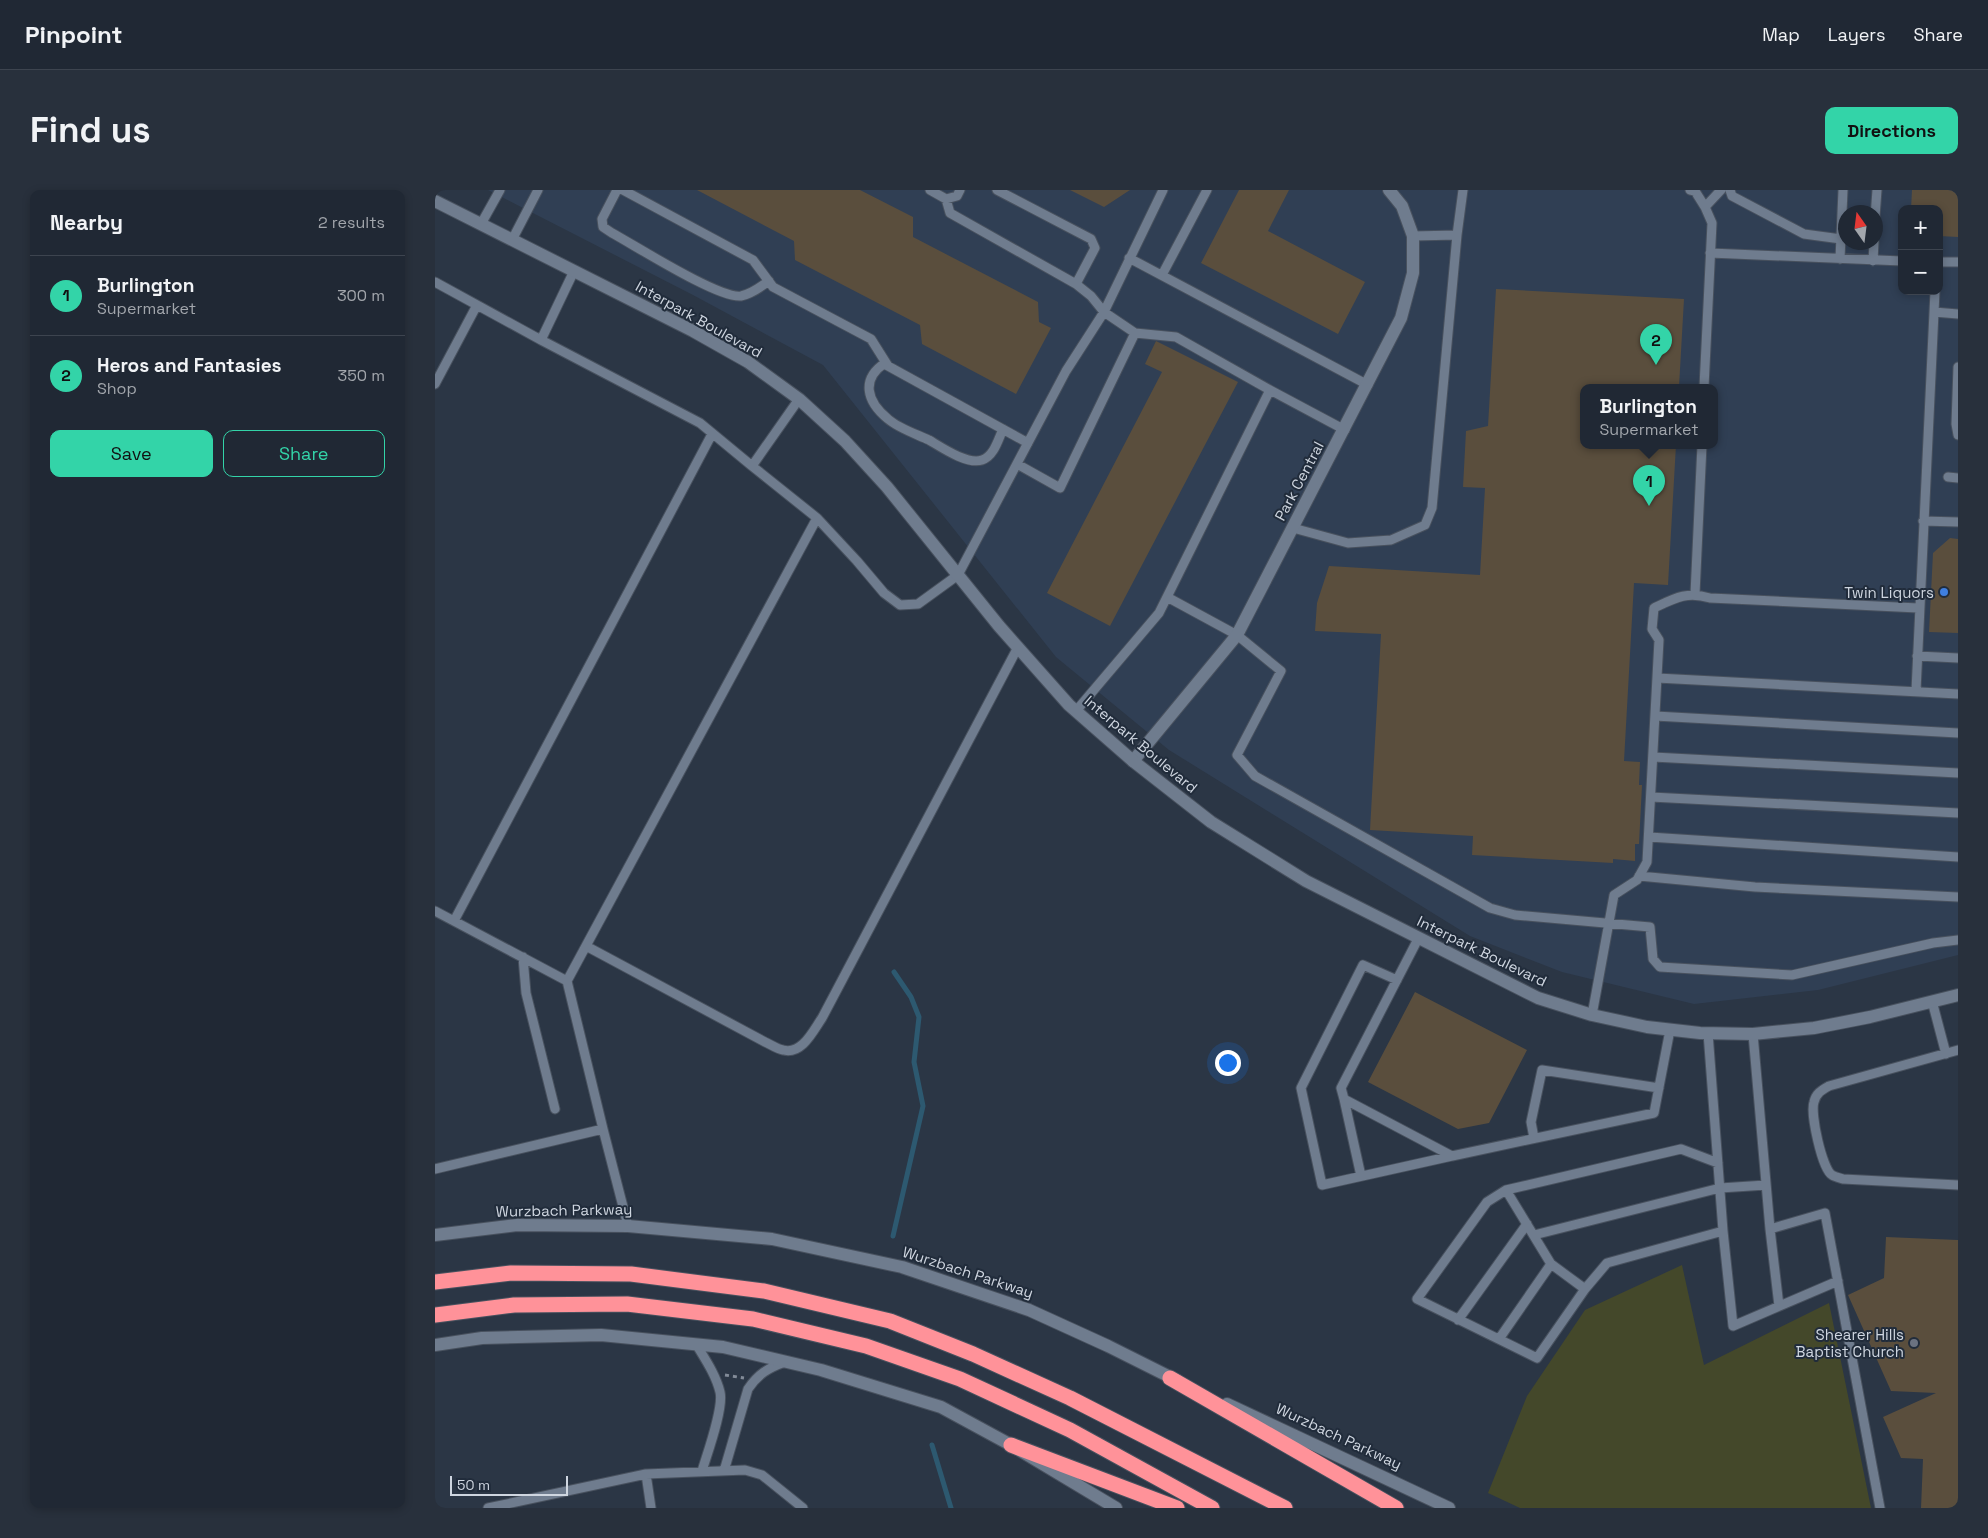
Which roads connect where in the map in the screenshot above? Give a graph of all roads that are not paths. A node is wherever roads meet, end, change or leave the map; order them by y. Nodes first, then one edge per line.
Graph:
1 (500, 190) edge
2 (538, 190) edge
3 (617, 190) edge
4 (623, 190) edge
5 (930, 190) edge
6 (960, 190) edge
7 (997, 190) edge
8 (1163, 190) edge
9 (1207, 190) edge
10 (1389, 190) edge
11 (1463, 190) edge
12 (1690, 190) edge
13 (1721, 190) edge
14 (1843, 190) edge
15 (1877, 190) edge
16 (1731, 193) edge
17 (946, 199) junction
18 (435, 201) edge
19 (1842, 205) edge
20 (1876, 205) edge
21 (1705, 207) junction
22 (481, 224) junction
23 (1457, 235) junction
24 (1413, 236) junction
25 (1838, 239) edge
26 (512, 240) junction
27 (1840, 250) edge
28 (1874, 250) edge
29 (1710, 254) junction
30 (1129, 258) junction
31 (1840, 259) junction
32 (1873, 261) junction
33 (1898, 261) edge
34 (1943, 262) edge
35 (1958, 262) edge
36 (574, 271) junction
37 (1162, 275) junction
38 (769, 281) junction
39 (1076, 284) junction
40 (436, 286) edge
41 (1935, 295) edge
42 (477, 305) junction
43 (1104, 312) junction
44 (1934, 312) junction
45 (1958, 314) edge
46 (1135, 333) junction
47 (541, 340) junction
48 (885, 362) junction
49 (1958, 367) edge
50 (435, 384) edge
51 (1704, 384) edge
52 (1368, 385) junction
53 (1271, 390) junction
54 (799, 399) junction
55 (1003, 429) junction
56 (1345, 430) junction
57 (713, 434) junction
58 (1958, 435) edge
59 (1028, 443) junction
60 (1702, 449) edge
61 (1017, 464) junction
62 (752, 466) junction
63 (1948, 477) dead end
64 (1958, 478) edge
65 (817, 518) junction
66 (1923, 521) junction
67 (1958, 522) edge
68 (1293, 528) junction
69 (958, 575) junction
70 (1695, 594) junction
71 (1167, 597) junction
72 (1919, 608) junction
73 (1237, 635) junction
74 (1018, 647) junction
75 (1917, 656) junction
76 (1958, 658) edge
77 (1657, 678) junction
78 (1916, 691) junction
79 (1958, 694) edge
80 (1076, 711) junction
81 (1655, 716) junction
82 (1958, 733) edge
83 (1653, 757) junction
84 (1133, 762) junction
85 (1958, 773) edge
86 (1651, 797) junction
87 (1958, 814) edge
88 (1649, 837) junction
89 (1958, 857) edge
90 (1639, 876) junction
91 (1958, 897) edge
92 (435, 911) edge
93 (454, 921) junction
94 (1610, 923) junction
95 (1418, 939) junction
96 (1958, 940) edge
97 (586, 946) junction
98 (523, 957) junction
99 (1397, 980) junction
100 (567, 981) junction
101 (1958, 996) edge
102 (1932, 1001) junction
103 (1592, 1015) junction
104 (1670, 1030) junction
105 (1708, 1033) junction
106 (1753, 1034) junction
107 (1958, 1050) edge
108 (1946, 1054) junction
109 (1659, 1088) junction
110 (1344, 1099) junction
111 (555, 1109) dead end
112 (603, 1129) junction
113 (1534, 1138) junction
114 (1452, 1156) junction
115 (1718, 1163) junction
116 (435, 1169) edge
117 (1361, 1176) junction
118 (1766, 1185) junction
119 (1958, 1185) edge
120 (1720, 1188) junction
121 (1506, 1190) junction
122 (1527, 1224) junction
123 (628, 1226) junction
124 (1770, 1228) junction
125 (1723, 1232) junction
126 (435, 1235) edge
127 (1534, 1235) junction
128 (1551, 1264) junction
129 (1837, 1281) junction
130 (435, 1282) edge
131 (1585, 1289) junction
132 (1779, 1306) junction
133 (435, 1315) edge
134 (1459, 1320) junction
135 (1499, 1340) junction
136 (696, 1344) junction
137 (435, 1345) edge
138 (785, 1362) junction
139 (1170, 1378) junction
140 (1011, 1445) junction
141 (702, 1471) junction
142 (724, 1471) junction
143 (646, 1474) junction
144 (801, 1506) edge
145 (488, 1508) edge
146 (651, 1508) edge
147 (1116, 1508) edge
148 (1177, 1508) edge
149 (1213, 1508) edge
150 (1285, 1508) edge
151 (1396, 1508) edge
152 (1449, 1508) edge
153 (1880, 1508) edge

1 - 22 lane
2 - 26 lane
3 - 38 lane
4 - 38 lane
5 - 17 lane
6 - 17 lane
7 - 39 lane
8 - 30 lane
9 - 37 lane
10 - 24 street, Park Central
11 - 23 lane
12 - 21 lane
13 - 21 lane
14 - 19 lane
15 - 20 lane
16 - 25 lane
17 - 39 lane
18 - 22 street, Interpark Boulevard
21 - 29 lane
22 - 26 street, Interpark Boulevard
23 - 24 lane
23 - 68 lane
24 - 52 street, Park Central
26 - 36 street, Interpark Boulevard
27 - 31 lane
28 - 32 lane
29 - 31 lane
29 - 51 lane
30 - 37 lane
30 - 43 lane
31 - 32 lane
32 - 33 lane
34 - 35 lane
36 - 47 lane
36 - 54 street, Interpark Boulevard
37 - 52 lane
38 - 48 lane
39 - 43 lane
40 - 42 lane
41 - 44 lane
42 - 47 lane
42 - 50 lane
43 - 46 lane
43 - 59 lane
44 - 45 lane
44 - 66 lane
46 - 53 lane
46 - 61 lane
47 - 57 lane
48 - 55 lane
48 - 55 lane
49 - 58 lane
52 - 56 street, Park Central
53 - 56 lane
53 - 71 lane
54 - 62 lane
54 - 69 street, Interpark Boulevard
55 - 59 lane
56 - 68 street, Park Central
57 - 62 lane
57 - 93 lane
59 - 61 lane
60 - 70 lane
61 - 69 lane
62 - 65 lane
63 - 64 lane
65 - 69 lane
65 - 97 lane
66 - 67 lane
66 - 72 lane
68 - 73 street, Park Central
69 - 74 street, Interpark Boulevard
70 - 72 lane
70 - 77 lane
71 - 73 lane
71 - 80 lane
72 - 75 lane
73 - 84 street, Park Central
73 - 94 lane
74 - 80 street, Interpark Boulevard
74 - 97 lane
75 - 76 lane
75 - 78 lane
77 - 78 lane
77 - 81 lane
78 - 79 lane
80 - 84 street, Interpark Boulevard
81 - 82 lane
81 - 83 lane
83 - 85 lane
83 - 86 lane
84 - 95 street, Interpark Boulevard
86 - 87 lane
86 - 88 lane
88 - 89 lane
88 - 90 lane
90 - 91 lane
90 - 94 lane
92 - 93 lane
93 - 98 lane
94 - 96 lane
94 - 103 lane
95 - 99 lane
95 - 103 street, Interpark Boulevard
97 - 100 lane
98 - 100 lane
98 - 111 lane
99 - 110 lane
99 - 117 lane
100 - 112 lane
101 - 102 street, Interpark Boulevard
102 - 106 street, Interpark Boulevard
102 - 108 lane
103 - 104 street, Interpark Boulevard
104 - 105 street, Interpark Boulevard
104 - 109 lane
105 - 106 street, Interpark Boulevard
105 - 115 lane
106 - 118 lane
107 - 108 lane
108 - 119 lane
109 - 113 lane
109 - 113 lane
110 - 114 lane
110 - 117 lane
112 - 116 lane
112 - 123 lane
113 - 114 lane
114 - 117 lane
115 - 120 lane
115 - 121 lane
118 - 120 lane
118 - 124 lane
120 - 125 lane
120 - 127 lane
121 - 122 lane
121 - 134 lane
122 - 127 lane
122 - 134 lane
123 - 126 street, Wurzbach Parkway
123 - 139 street, Wurzbach Parkway
124 - 129 lane
124 - 132 lane
125 - 131 lane
125 - 132 lane
127 - 128 lane
128 - 131 lane
128 - 135 lane
129 - 132 lane
129 - 153 lane
130 - 150 highway
131 - 135 lane
133 - 149 highway
134 - 135 lane
136 - 137 street
136 - 138 street
136 - 141 lane
138 - 140 street
138 - 142 lane
139 - 151 highway
139 - 152 street, Wurzbach Parkway
140 - 147 street
140 - 148 highway
141 - 142 lane
141 - 143 lane
142 - 144 lane
143 - 145 lane
143 - 146 lane

